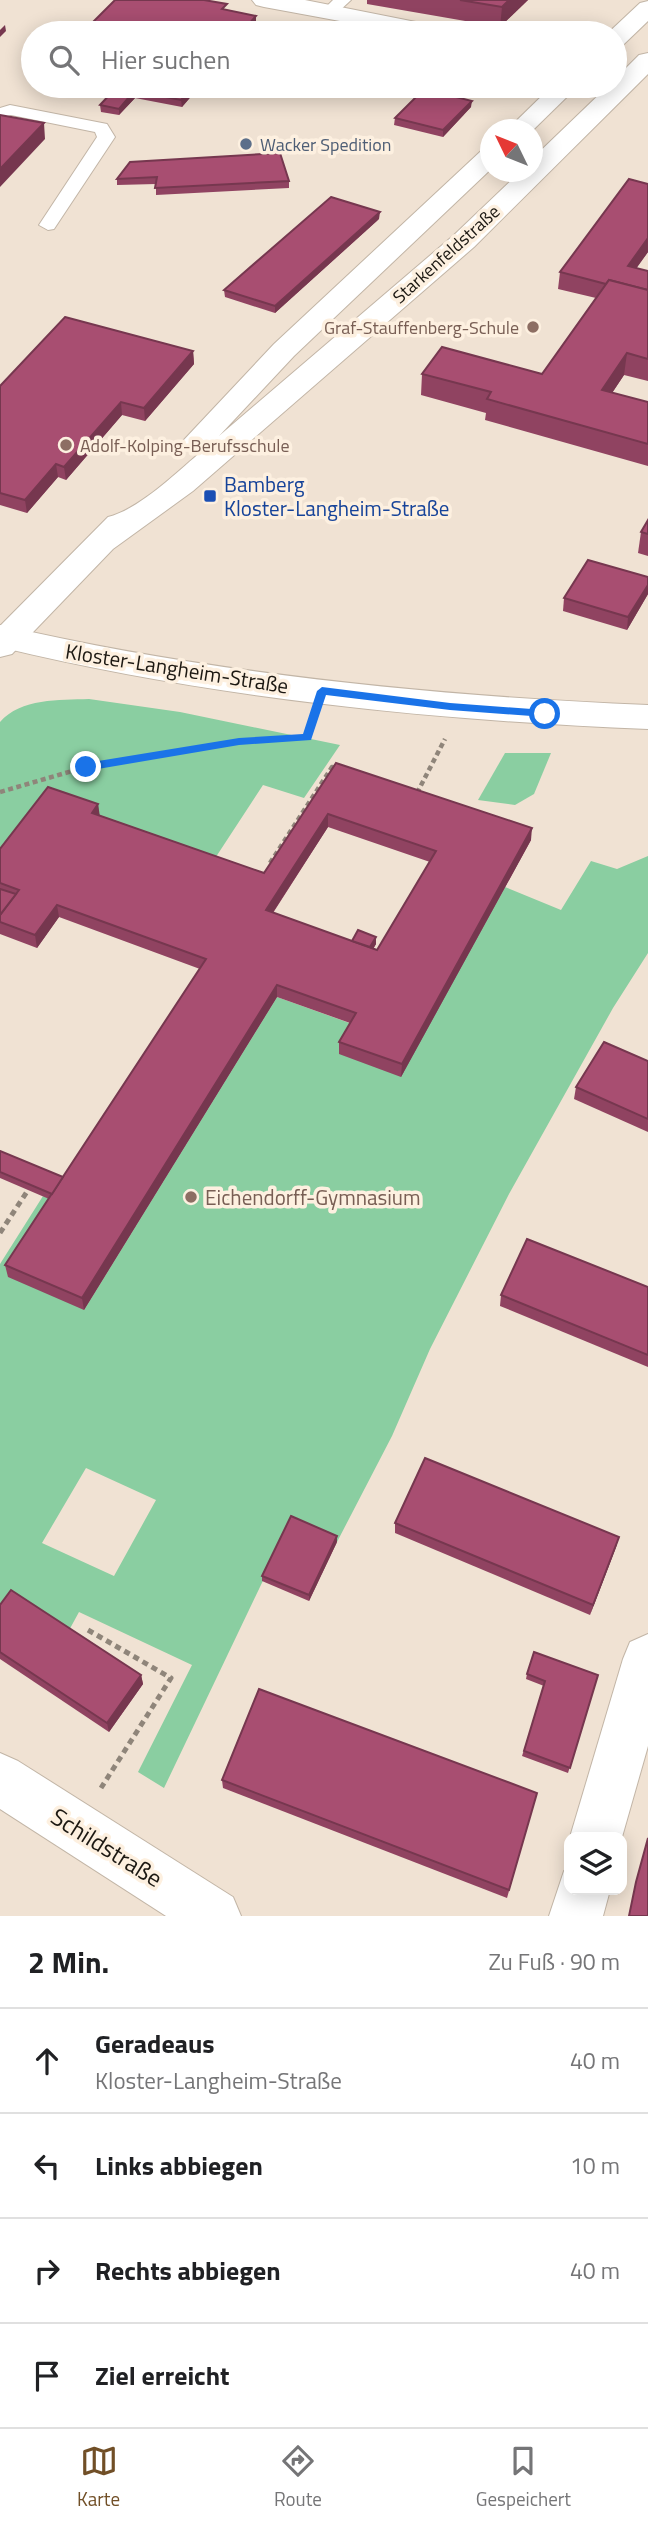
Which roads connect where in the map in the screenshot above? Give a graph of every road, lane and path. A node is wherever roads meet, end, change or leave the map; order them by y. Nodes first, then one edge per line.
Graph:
1 (264, 0) edge
2 (337, 6) edge
3 (648, 8) edge
4 (392, 21) edge
5 (627, 28) edge
6 (553, 98) edge
7 (604, 98) edge
8 (0, 113) edge
9 (531, 119) edge
10 (480, 166) edge
11 (48, 225) dead end
12 (102, 542) junction
13 (2, 640) edge
14 (322, 691) junction
15 (461, 707) junction
16 (648, 717) edge
17 (345, 771) edge
18 (405, 790) edge
19 (0, 792) edge
20 (270, 863) edge
21 (28, 1190) edge
22 (0, 1233) edge
23 (88, 1630) dead end
24 (648, 1658) edge
25 (0, 1779) edge
26 (76, 1827) junction
27 (597, 1832) edge
28 (582, 1895) edge
29 (214, 1916) edge
30 (576, 1916) edge

1 - 2 street
2 - 4 street
3 - 5 street
6 - 9 street
7 - 12 street, Starkenfeldstraße
8 - 11 lane
10 - 12 street, Starkenfeldstraße
12 - 13 street, Starkenfeldstraße
13 - 14 street, Kloster-Langheim-Straße
14 - 15 street, Kloster-Langheim-Straße
14 - 19 path
15 - 16 street, Kloster-Langheim-Straße
15 - 18 path
17 - 20 path
21 - 22 path
23 - 26 path
24 - 27 street
25 - 26 street, Schildstraße
26 - 29 street, Schildstraße
28 - 30 street

